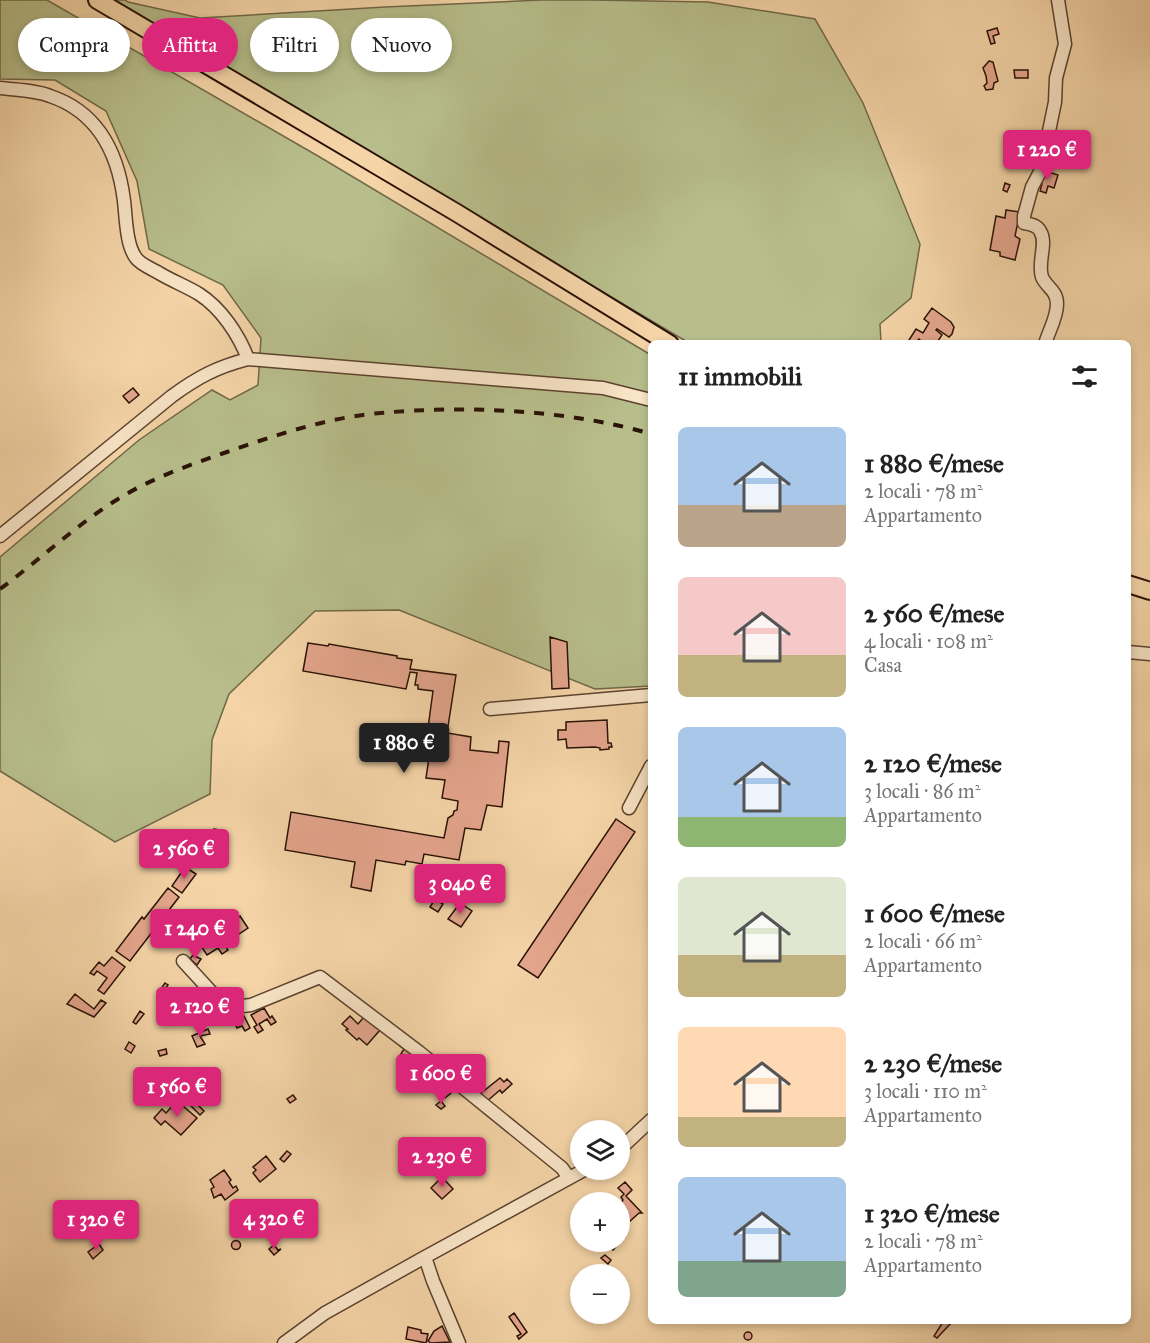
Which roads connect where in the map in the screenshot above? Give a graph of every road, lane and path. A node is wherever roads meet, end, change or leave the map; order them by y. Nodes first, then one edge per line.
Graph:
1 (97, 0) edge
2 (1058, 0) edge
3 (0, 88) edge
4 (663, 340) edge
5 (1047, 340) edge
6 (248, 359) junction
7 (648, 399) edge
8 (0, 536) edge
9 (1131, 585) edge
10 (1150, 591) edge
11 (1131, 652) edge
12 (1150, 654) edge
13 (648, 695) edge
14 (490, 709) dead end
15 (648, 772) edge
16 (629, 808) dead end
17 (183, 961) dead end
18 (648, 1123) edge
19 (630, 1140) edge
20 (569, 1178) joint
21 (425, 1257) junction
22 (284, 1343) edge
23 (459, 1343) edge

1 - 4 main road
2 - 5 street
3 - 6 street
6 - 7 street
6 - 8 street
9 - 10 main road
11 - 12 street
13 - 14 street
15 - 16 street
17 - 20 street
18 - 19 street
20 - 21 street
21 - 22 street
21 - 23 street

